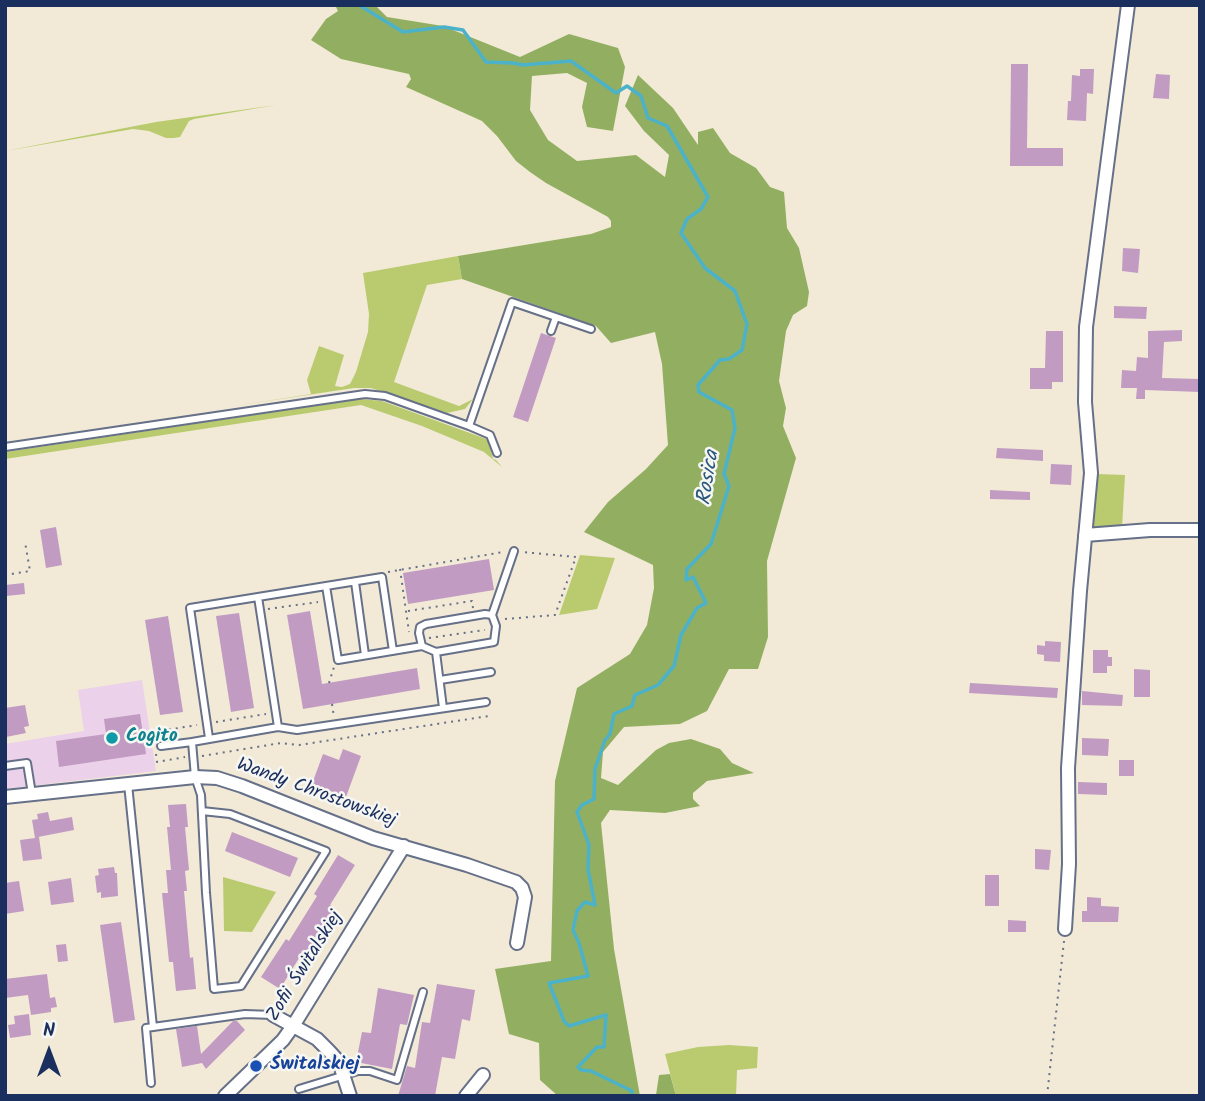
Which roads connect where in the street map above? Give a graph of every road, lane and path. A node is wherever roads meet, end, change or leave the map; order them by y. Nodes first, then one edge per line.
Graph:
1 (1128, 5) edge
2 (556, 317) junction
3 (591, 329) dead end
4 (551, 331) dead end
5 (469, 426) junction
6 (5, 447) edge
7 (497, 453) dead end
8 (1200, 530) edge
9 (1085, 535) junction
10 (25, 542) dead end
11 (514, 551) dead end
12 (400, 569) dead end
13 (5, 575) edge
14 (355, 582) junction
15 (326, 586) junction
16 (258, 597) junction
17 (324, 601) dead end
18 (260, 611) junction
19 (406, 611) junction
20 (492, 615) junction
21 (474, 616) junction
22 (411, 640) dead end
23 (422, 646) junction
24 (393, 651) junction
25 (436, 652) junction
26 (365, 655) junction
27 (334, 666) dead end
28 (491, 672) dead end
29 (440, 680) junction
30 (329, 683) dead end
31 (486, 702) dead end
32 (332, 704) dead end
33 (443, 708) junction
34 (270, 710) dead end
35 (489, 716) dead end
36 (325, 719) dead end
37 (207, 724) junction
38 (278, 727) junction
39 (209, 738) junction
40 (192, 742) junction
41 (157, 747) junction
42 (199, 762) dead end
43 (187, 765) dead end
44 (5, 766) edge
45 (195, 777) junction
46 (128, 784) junction
47 (32, 794) junction
48 (5, 797) edge
49 (202, 811) junction
50 (404, 846) junction
51 (1065, 929) joint
52 (517, 943) dead end
53 (423, 992) dead end
54 (273, 1015) joint
55 (293, 1026) junction
56 (153, 1027) junction
57 (343, 1074) junction
58 (483, 1075) dead end
59 (151, 1083) dead end
60 (299, 1088) dead end
61 (230, 1092) edge
62 (350, 1096) edge
63 (466, 1096) edge
64 (1047, 1096) edge

1 - 9 street
2 - 3 lane
2 - 4 lane
2 - 5 lane
5 - 6 lane
5 - 7 lane
8 - 9 street
9 - 51 street
10 - 13 path
11 - 20 lane
12 - 19 path
14 - 15 lane
14 - 24 lane
14 - 26 lane
15 - 16 lane
15 - 26 lane
16 - 18 lane
16 - 37 lane
17 - 18 path
18 - 38 lane
19 - 21 path
19 - 22 path
20 - 21 lane
20 - 25 lane
21 - 23 lane
23 - 24 lane
23 - 25 lane
24 - 26 lane
25 - 29 lane
27 - 30 path
28 - 29 lane
29 - 33 lane
31 - 33 lane
32 - 36 path
33 - 38 lane
34 - 37 path
35 - 42 path
37 - 39 lane
37 - 41 path
38 - 39 lane
39 - 40 lane
40 - 41 lane
40 - 45 lane
41 - 43 path
44 - 47 lane
45 - 46 street, Wandy Chrostowskiej
45 - 49 lane
45 - 50 street, Wandy Chrostowskiej
46 - 47 street, Wandy Chrostowskiej
46 - 56 lane
47 - 48 street, Wandy Chrostowskiej
49 - 49 lane
50 - 52 street, Wandy Chrostowskiej
50 - 55 street, Zofii Świtalskiej
51 - 64 path
53 - 57 lane
54 - 55 street
54 - 56 lane
55 - 57 street
55 - 61 street, Zofii Świtalskiej
56 - 59 lane
57 - 60 lane
57 - 62 street
58 - 63 street

